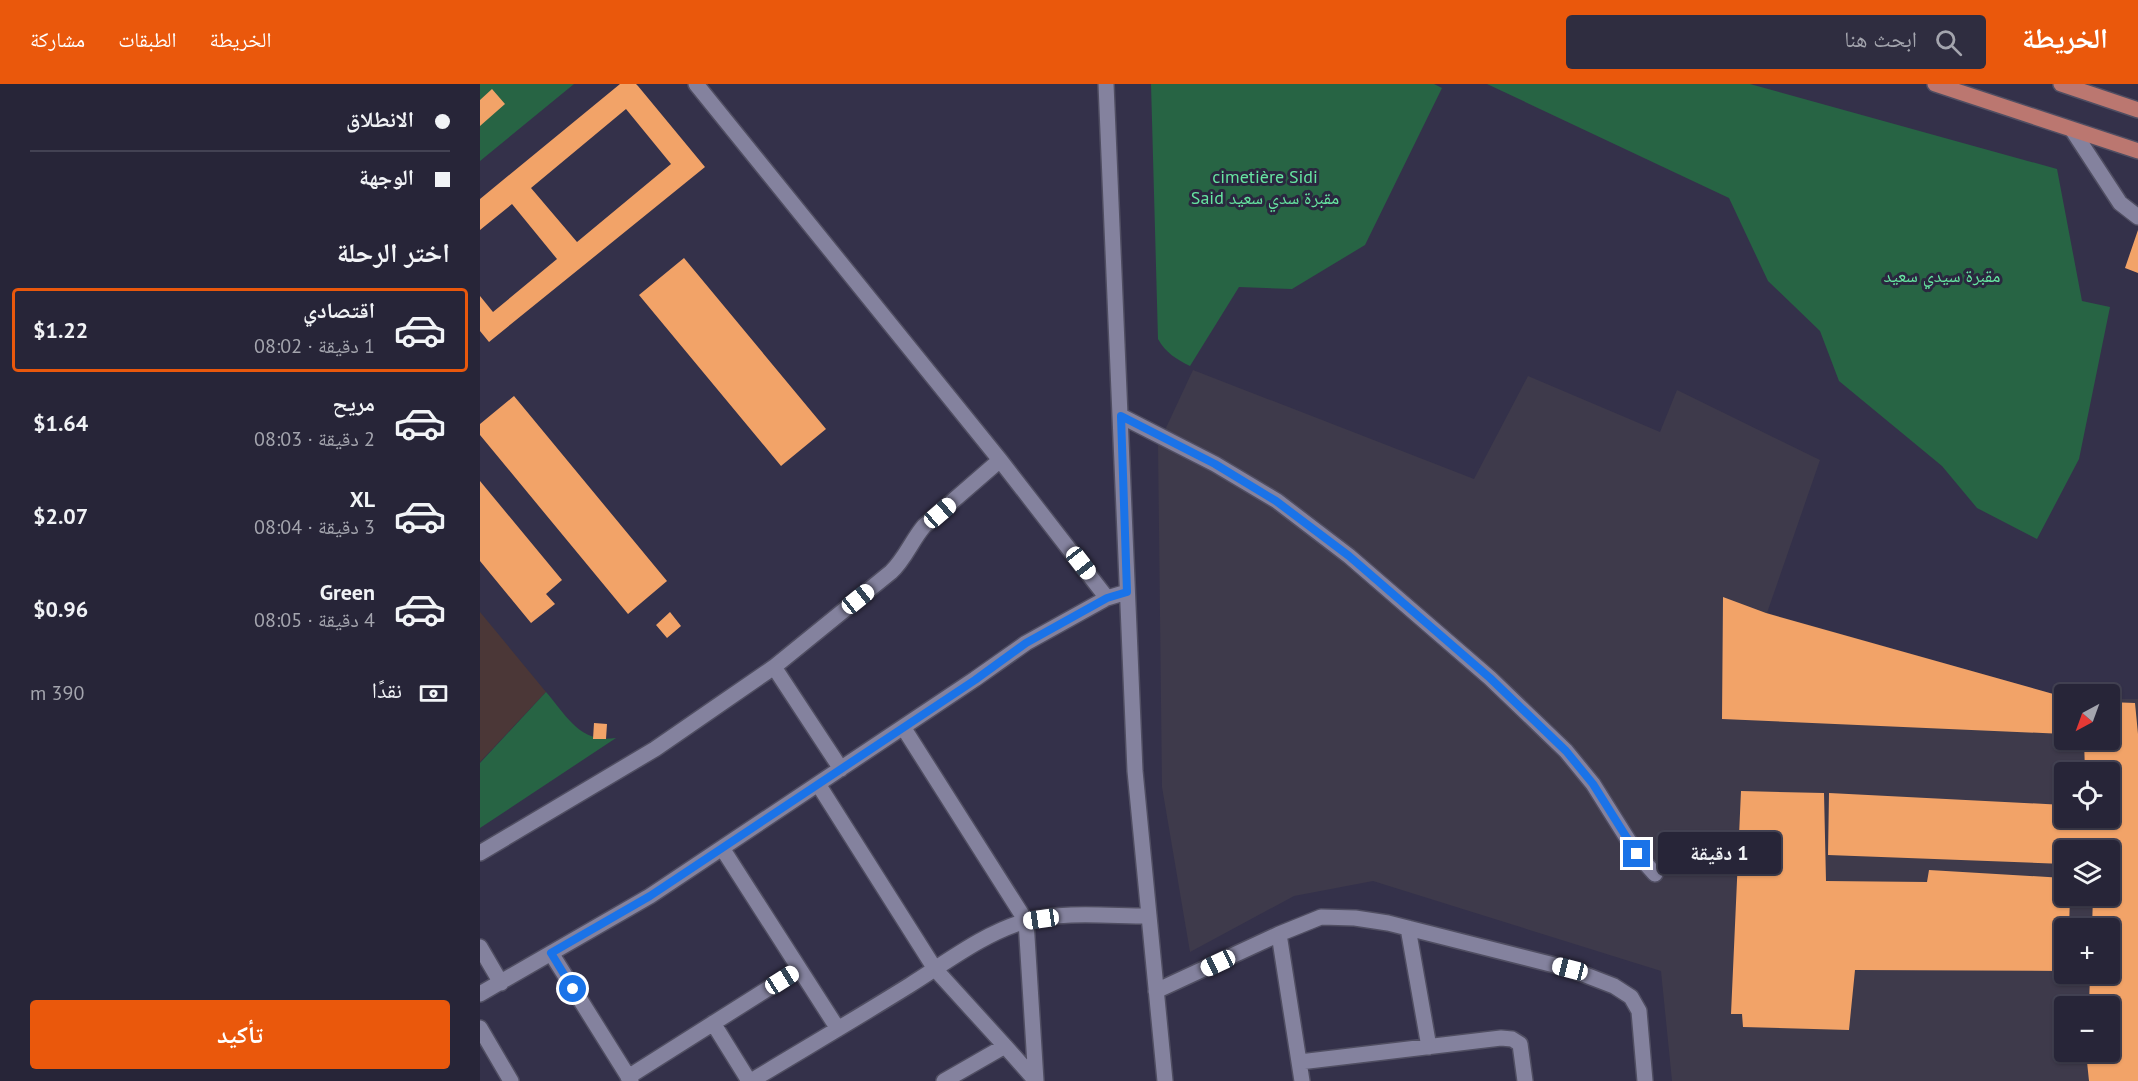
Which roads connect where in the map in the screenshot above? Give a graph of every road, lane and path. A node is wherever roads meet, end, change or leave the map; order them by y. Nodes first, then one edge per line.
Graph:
1 (696, 84) edge
2 (1106, 84) edge
3 (1935, 84) edge
4 (2061, 84) edge
5 (2138, 110) edge
6 (2073, 131) junction
7 (2138, 151) edge
8 (2138, 217) edge
9 (1121, 416) junction
10 (1000, 460) junction
11 (1127, 592) junction
12 (1107, 598) junction
13 (774, 667) junction
14 (903, 727) junction
15 (841, 769) junction
16 (818, 784) junction
17 (722, 848) junction
18 (480, 853) edge
19 (1656, 874) dead end
20 (1148, 916) junction
21 (1026, 921) junction
22 (1408, 928) junction
23 (1279, 934) junction
24 (480, 947) edge
25 (551, 953) junction
26 (799, 969) junction
27 (935, 969) junction
28 (501, 982) junction
29 (1156, 992) junction
30 (480, 994) edge
31 (713, 1023) junction
32 (480, 1028) edge
33 (838, 1029) junction
34 (1005, 1046) junction
35 (1429, 1047) junction
36 (1300, 1062) junction
37 (629, 1079) edge
38 (511, 1081) edge
39 (750, 1081) edge
40 (944, 1081) edge
41 (1036, 1081) edge
42 (1165, 1081) edge
43 (1302, 1081) edge
44 (1525, 1081) edge
45 (1645, 1081) edge

1 - 10 street
2 - 9 street
3 - 6 main road
4 - 5 main road
6 - 7 main road
6 - 8 street
9 - 11 street
9 - 19 street
10 - 12 street
10 - 13 street
11 - 12 street
11 - 20 street
12 - 14 street
13 - 15 street
13 - 18 street
14 - 15 street
14 - 21 street
15 - 16 street
16 - 17 street
16 - 27 street
17 - 25 street
17 - 26 street
20 - 21 street
20 - 29 street
21 - 27 street
21 - 41 street
22 - 23 street
22 - 35 street
22 - 45 street
23 - 29 street
23 - 36 street
24 - 28 street
25 - 28 street
25 - 37 street
26 - 31 street
26 - 33 street
27 - 33 street
27 - 34 street
28 - 30 street
29 - 42 street
31 - 37 street
31 - 39 street
32 - 38 street
33 - 39 street
34 - 40 street
34 - 41 street
35 - 36 street
35 - 44 street
36 - 43 street

